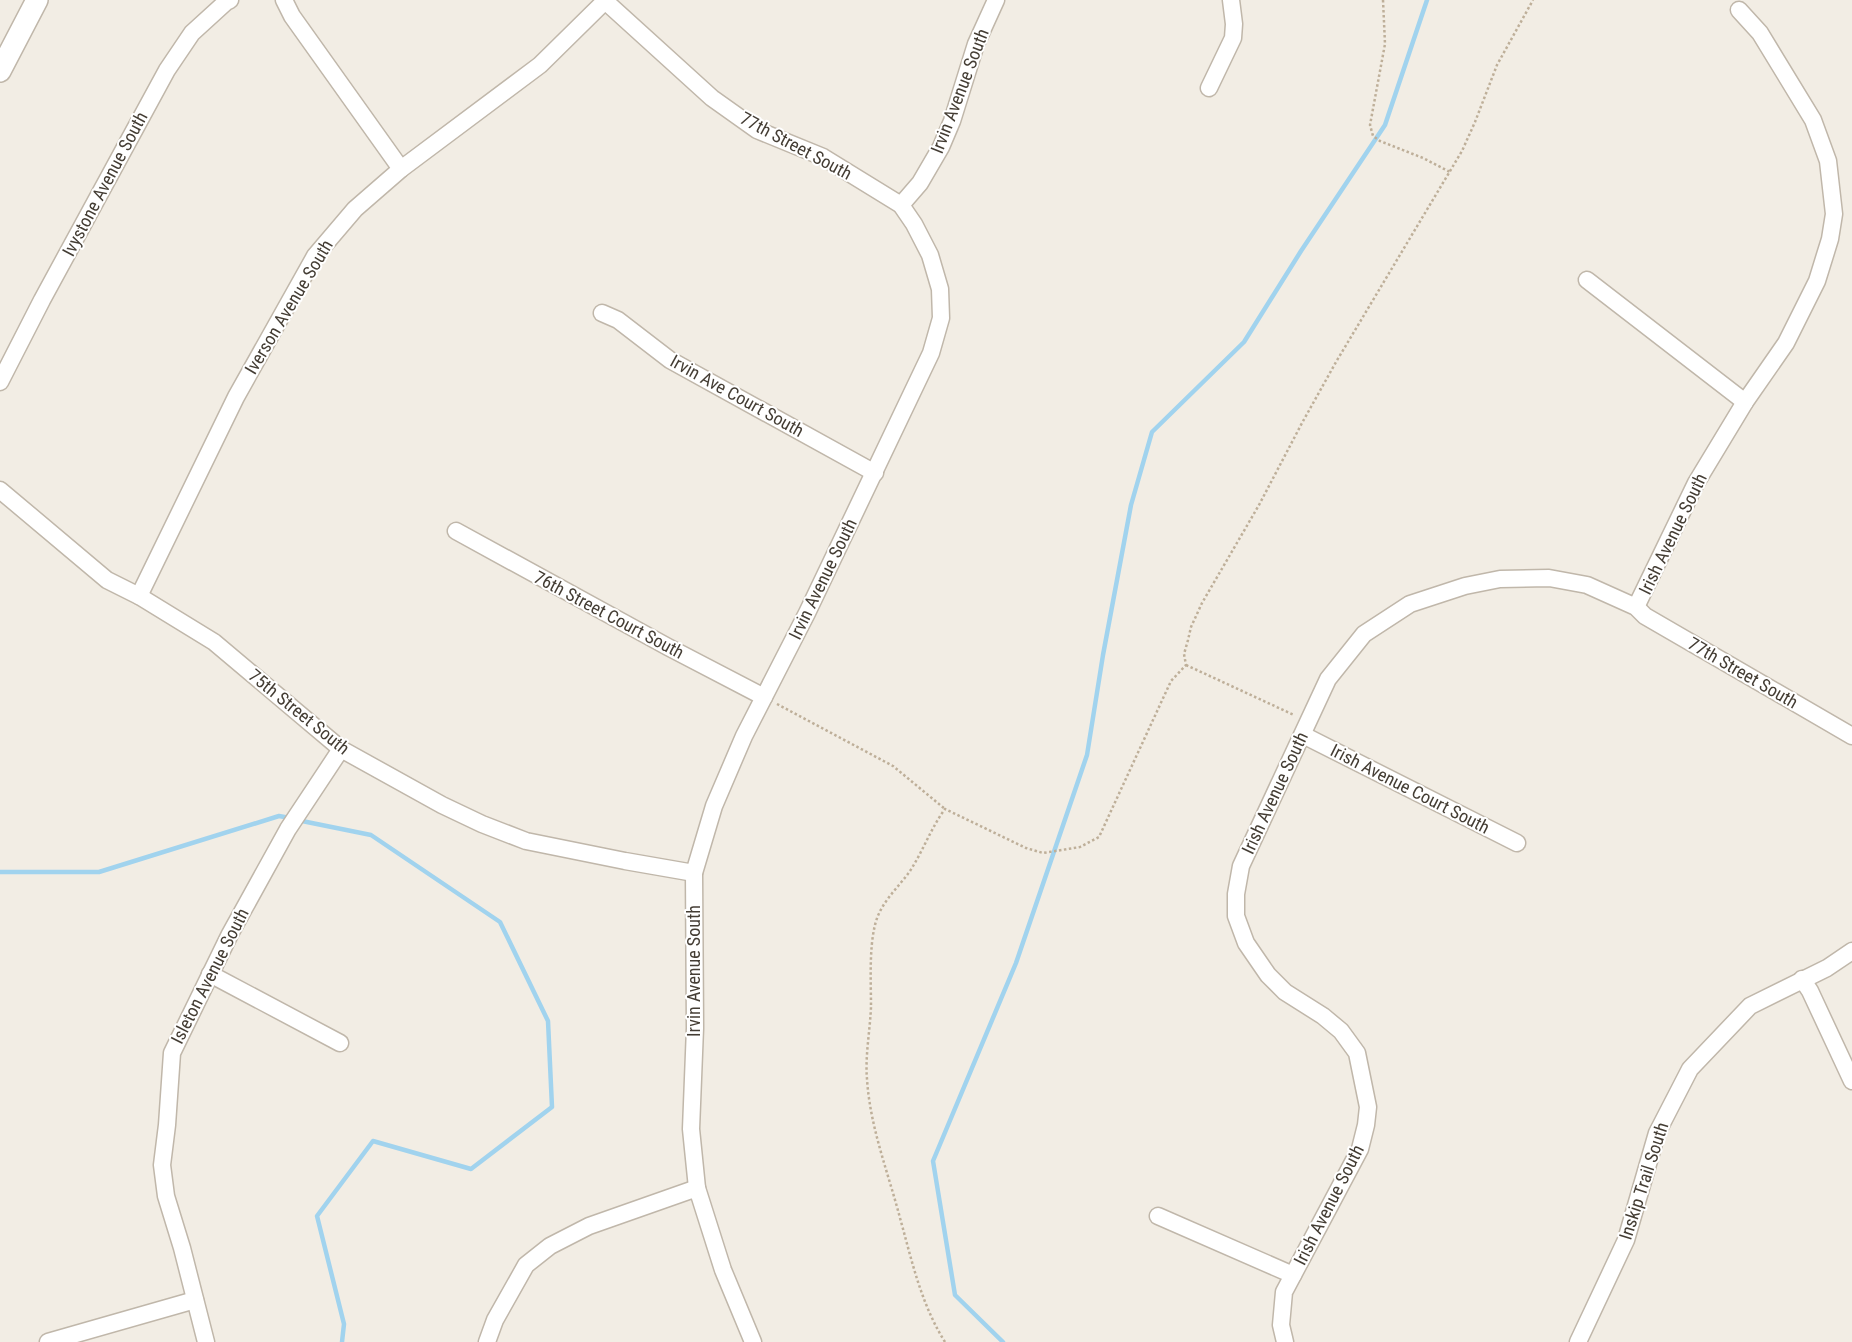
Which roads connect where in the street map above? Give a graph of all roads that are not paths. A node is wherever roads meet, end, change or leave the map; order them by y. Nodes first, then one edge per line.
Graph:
1 (36, 0) edge
2 (230, 0) edge
3 (284, 0) edge
4 (605, 0) edge
5 (996, 0) edge
6 (1231, 0) edge
7 (1739, 10) dead end
8 (0, 71) edge
9 (1209, 88) dead end
10 (401, 169) junction
11 (900, 205) junction
12 (1586, 280) dead end
13 (602, 313) dead end
14 (0, 382) edge
15 (1745, 402) junction
16 (875, 473) junction
17 (0, 490) edge
18 (456, 531) dead end
19 (139, 596) junction
20 (1636, 607) junction
21 (764, 697) junction
22 (1306, 729) junction
23 (1852, 736) edge
24 (341, 749) junction
25 (1517, 843) dead end
26 (694, 873) junction
27 (1852, 952) edge
28 (210, 974) junction
29 (1802, 979) junction
30 (340, 1043) dead end
31 (1852, 1081) edge
32 (697, 1188) junction
33 (1158, 1216) dead end
34 (1293, 1275) junction
35 (194, 1300) junction
36 (48, 1342) edge
37 (206, 1342) edge
38 (487, 1342) edge
39 (753, 1342) edge
40 (1285, 1342) edge
41 (1578, 1342) edge

1 - 8 street
2 - 14 street, Ivystone Avenue South
3 - 10 street
4 - 10 street, Iverson Avenue South
4 - 11 street, 77th Street South
5 - 11 street, Irvin Avenue South
6 - 9 street
7 - 15 street, Irish Avenue South
10 - 19 street, Iverson Avenue South
11 - 16 street, Irvin Avenue South
12 - 15 street
13 - 16 street, Irvin Ave Court South
15 - 20 street, Irish Avenue South
16 - 21 street, Irvin Avenue South
17 - 19 street, 75th Street South
18 - 21 street, 76th Street Court South
19 - 24 street, 75th Street South
20 - 22 street, Irish Avenue South
20 - 23 street, 77th Street South
21 - 26 street, Irvin Avenue South
22 - 25 street, Irish Avenue Court South
22 - 34 street, Irish Avenue South
24 - 26 street, 75th Street South
24 - 28 street, Isleton Avenue South
26 - 32 street, Irvin Avenue South
27 - 29 street, Inskip Trail South
28 - 30 street
28 - 35 street, Isleton Avenue South
29 - 31 street
29 - 41 street, Inskip Trail South
32 - 38 street
32 - 39 street, Irvin Avenue South
33 - 34 street, Irish Avenue South
34 - 40 street
35 - 36 street
35 - 37 street, Isleton Avenue South

